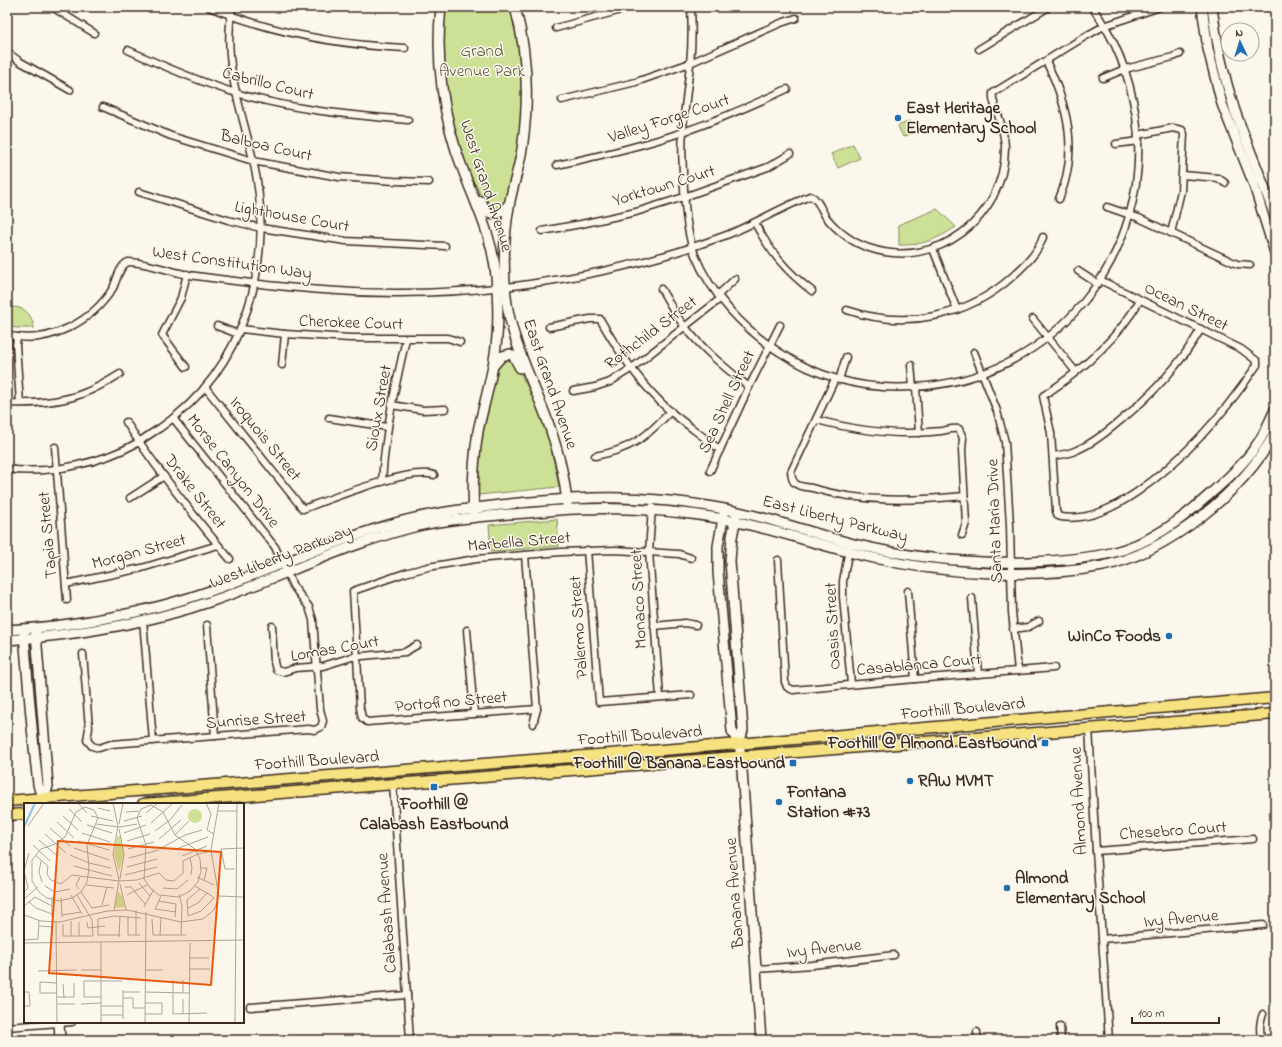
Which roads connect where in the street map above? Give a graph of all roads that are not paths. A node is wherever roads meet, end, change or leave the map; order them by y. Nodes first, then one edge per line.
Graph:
1 (52, 7) edge
2 (209, 7) edge
3 (232, 7) edge
4 (441, 7) edge
5 (515, 7) edge
6 (632, 7) edge
7 (691, 7) edge
8 (1050, 7) edge
9 (1092, 7) edge
10 (1160, 7) edge
11 (1202, 7) edge
12 (1212, 7) edge
13 (230, 16) junction
14 (796, 18) dead end
15 (1104, 26) junction
16 (556, 28) dead end
17 (94, 33) dead end
18 (405, 48) dead end
19 (979, 49) dead end
20 (128, 50) dead end
21 (7, 52) edge
22 (1180, 54) dead end
23 (1046, 61) junction
24 (690, 63) junction
25 (1125, 69) junction
26 (1103, 78) dead end
27 (787, 89) dead end
28 (70, 90) dead end
29 (235, 92) junction
30 (562, 100) dead end
31 (103, 107) dead end
32 (408, 120) dead end
33 (683, 132) junction
34 (1138, 138) junction
35 (1116, 144) dead end
36 (790, 154) dead end
37 (253, 161) junction
38 (557, 165) dead end
39 (1183, 175) junction
40 (429, 182) dead end
41 (1225, 183) dead end
42 (471, 190) junction
43 (139, 192) dead end
44 (684, 197) junction
45 (1059, 199) dead end
46 (510, 202) junction
47 (1107, 207) dead end
48 (1130, 214) junction
49 (1275, 217) edge
50 (755, 223) junction
51 (261, 228) junction
52 (542, 231) dead end
53 (1171, 233) junction
54 (1043, 237) dead end
55 (445, 246) dead end
56 (692, 247) junction
57 (933, 249) junction
58 (1275, 253) edge
59 (1250, 265) dead end
60 (1078, 271) dead end
61 (187, 274) junction
62 (735, 280) dead end
63 (1099, 282) junction
64 (255, 284) junction
65 (501, 286) junction
66 (661, 289) dead end
67 (812, 291) dead end
68 (719, 297) junction
69 (1140, 300) junction
70 (847, 310) dead end
71 (956, 310) junction
72 (1033, 319) dead end
73 (780, 325) dead end
74 (217, 326) dead end
75 (549, 327) dead end
76 (685, 327) junction
77 (1201, 329) junction
78 (239, 332) junction
79 (285, 334) junction
80 (7, 335) edge
81 (17, 337) junction
82 (1048, 337) junction
83 (406, 339) junction
84 (460, 342) dead end
85 (770, 346) junction
86 (974, 352) dead end
87 (846, 357) dead end
88 (282, 365) dead end
89 (911, 365) dead end
90 (493, 366) junction
91 (186, 367) dead end
92 (632, 368) junction
93 (1076, 372) junction
94 (120, 374) dead end
95 (983, 374) junction
96 (529, 378) junction
97 (837, 379) junction
98 (205, 387) junction
99 (749, 387) junction
100 (914, 387) junction
101 (574, 391) dead end
102 (7, 402) edge
103 (20, 403) junction
104 (391, 405) junction
105 (446, 409) dead end
106 (1275, 410) edge
107 (671, 411) junction
108 (173, 418) junction
109 (329, 418) dead end
110 (817, 420) junction
111 (126, 422) dead end
112 (387, 427) junction
113 (919, 433) junction
114 (1275, 433) edge
115 (138, 442) junction
116 (55, 447) dead end
117 (720, 450) junction
118 (595, 456) dead end
119 (1053, 456) junction
120 (7, 469) edge
121 (57, 469) junction
122 (710, 471) dead end
123 (434, 475) dead end
124 (164, 476) junction
125 (382, 482) junction
126 (965, 496) junction
127 (130, 498) dead end
128 (567, 499) junction
129 (652, 500) junction
130 (474, 508) junction
131 (725, 509) junction
132 (568, 510) junction
133 (652, 510) junction
134 (737, 511) junction
135 (474, 518) junction
136 (723, 519) junction
137 (735, 521) junction
138 (962, 535) dead end
139 (851, 543) junction
140 (218, 545) junction
141 (587, 550) junction
142 (649, 552) junction
143 (849, 552) junction
144 (525, 555) junction
145 (691, 558) dead end
146 (230, 559) dead end
147 (778, 560) dead end
148 (283, 562) junction
149 (1011, 562) junction
150 (287, 572) junction
151 (1011, 573) junction
152 (66, 584) junction
153 (908, 591) dead end
154 (972, 598) dead end
155 (67, 600) dead end
156 (143, 620) junction
157 (1039, 621) dead end
158 (207, 625) dead end
159 (696, 625) dead end
160 (272, 626) dead end
161 (654, 626) junction
162 (35, 628) junction
163 (23, 629) junction
164 (1013, 629) junction
165 (7, 630) edge
166 (467, 630) dead end
167 (36, 638) junction
168 (24, 639) junction
169 (7, 640) edge
170 (417, 645) dead end
171 (83, 654) dead end
172 (357, 657) junction
173 (316, 667) junction
174 (1054, 668) dead end
175 (1018, 671) junction
176 (978, 674) junction
177 (915, 679) junction
178 (851, 684) junction
179 (691, 695) dead end
180 (660, 697) junction
181 (1275, 698) edge
182 (1223, 703) junction
183 (537, 709) junction
184 (474, 714) junction
185 (1275, 714) edge
186 (1161, 722) junction
187 (533, 724) dead end
188 (1089, 728) junction
189 (215, 736) junction
190 (153, 741) junction
191 (739, 744) junction
192 (741, 756) junction
193 (393, 784) junction
194 (44, 801) edge
195 (7, 802) edge
196 (156, 803) edge
197 (24, 814) edge
198 (7, 815) edge
199 (1253, 839) dead end
200 (1096, 851) junction
201 (1263, 926) dead end
202 (1102, 940) junction
203 (894, 956) dead end
204 (756, 969) junction
205 (407, 995) junction
206 (250, 1007) dead end
207 (1263, 1014) dead end
208 (49, 1023) edge
209 (59, 1023) edge
210 (1060, 1026) dead end
211 (7, 1027) edge
212 (977, 1032) dead end
213 (60, 1040) edge
214 (410, 1040) edge
215 (761, 1040) edge
216 (978, 1040) edge
217 (1061, 1040) edge
218 (1109, 1040) edge
219 (1261, 1040) edge

1 - 17 street
2 - 13 street
3 - 13 street
4 - 42 street, West Grand Avenue
5 - 46 street, East Grand Avenue
6 - 16 street
7 - 24 street
8 - 19 street
9 - 15 street
10 - 15 street
11 - 58 street
12 - 49 street
13 - 18 street
13 - 29 street
14 - 24 street
15 - 23 street
15 - 25 street
20 - 29 street, Cabrillo Court
21 - 28 street
22 - 25 street
23 - 45 street
23 - 57 street
24 - 30 street
24 - 33 street
25 - 26 street
25 - 34 street
27 - 33 street, Valley Forge Court
29 - 32 street, Cabrillo Court
29 - 37 street
31 - 37 street, Balboa Court
33 - 38 street, Valley Forge Court
33 - 44 street
34 - 35 street
34 - 39 street
34 - 48 street
36 - 44 street, Yorktown Court
37 - 40 street, Balboa Court
37 - 51 street
39 - 41 street
39 - 53 street
42 - 46 street
42 - 65 street, West Grand Avenue
43 - 51 street, Lighthouse Court
44 - 52 street, Yorktown Court
44 - 56 street
46 - 65 street, East Grand Avenue
47 - 48 street
48 - 53 street
48 - 63 street
50 - 56 street, West Constitution Way
50 - 57 street, West Constitution Way
50 - 67 street
51 - 55 street, Lighthouse Court
51 - 64 street
53 - 59 street
54 - 71 street
56 - 65 street, West Constitution Way
56 - 68 street
57 - 71 street
60 - 63 street, Ocean Street
61 - 64 street, West Constitution Way
61 - 81 street, West Constitution Way
61 - 91 street
62 - 68 street, Rothchild Street
63 - 69 street, Ocean Street
63 - 82 street
64 - 65 street, West Constitution Way
64 - 78 street
65 - 90 street, West Grand Avenue
65 - 96 street, East Grand Avenue
66 - 76 street
68 - 76 street, Rothchild Street
68 - 85 street
69 - 77 street, Ocean Street
69 - 93 street
70 - 71 street
72 - 82 street
73 - 85 street, Sea Shell Street
74 - 78 street, Cherokee Court
75 - 92 street
76 - 92 street, Rothchild Street
76 - 99 street
77 - 119 street
77 - 119 street, Ocean Street
78 - 79 street, Cherokee Court
78 - 98 street
79 - 83 street, Cherokee Court
79 - 88 street
80 - 81 street, West Constitution Way
81 - 103 street
82 - 93 street
82 - 95 street
83 - 84 street, Cherokee Court
83 - 104 street, Sioux Street
85 - 97 street
85 - 99 street, Sea Shell Street
86 - 95 street, Santa Maria Drive
87 - 97 street
89 - 100 street
90 - 96 street
90 - 130 street, West Grand Avenue
92 - 101 street, Rothchild Street
92 - 107 street
93 - 119 street
94 - 103 street
95 - 100 street
95 - 149 street, Santa Maria Drive
96 - 128 street, East Grand Avenue
97 - 100 street
97 - 110 street
98 - 108 street
98 - 125 street, Iroquois Street
99 - 117 street, Sea Shell Street
100 - 113 street
102 - 103 street
104 - 105 street
104 - 112 street, Sioux Street
106 - 149 street, East Liberty Parkway
107 - 117 street
107 - 118 street
108 - 115 street
108 - 148 street, Morse Canyon Drive
109 - 112 street
110 - 113 street
110 - 126 street
111 - 115 street, Drake Street
112 - 125 street, Sioux Street
113 - 126 street
114 - 151 street, East Liberty Parkway
115 - 121 street
115 - 124 street, Drake Street
116 - 121 street, Tapia Street
117 - 122 street, Sea Shell Street
120 - 121 street
121 - 152 street, Tapia Street
123 - 125 street
124 - 127 street
124 - 140 street, Drake Street
126 - 138 street
128 - 129 street, East Liberty Parkway
128 - 130 street, West Liberty Parkway
128 - 132 street, East Grand Avenue
129 - 131 street, East Liberty Parkway
129 - 133 street, Monaco Street
130 - 135 street, West Grand Avenue
130 - 148 street, West Liberty Parkway
131 - 134 street, East Liberty Parkway
131 - 136 street, Banana Avenue
132 - 133 street, East Liberty Parkway
132 - 135 street, West Liberty Parkway
133 - 136 street, East Liberty Parkway
133 - 142 street, Monaco Street
134 - 137 street, Banana Avenue
134 - 139 street, East Liberty Parkway
135 - 150 street, West Liberty Parkway
136 - 137 street, East Liberty Parkway
136 - 191 street, Banana Avenue
137 - 143 street, East Liberty Parkway
137 - 191 street, Banana Avenue
139 - 143 street, Oasis Street
139 - 149 street, East Liberty Parkway
140 - 146 street, Drake Street
140 - 152 street, Morgan Street
141 - 142 street, Marbella Street
141 - 144 street, Marbella Street
141 - 180 street, Palermo Street
142 - 145 street, Marbella Street
142 - 161 street, Monaco Street
143 - 151 street, East Liberty Parkway
143 - 178 street, Oasis Street
144 - 172 street, Marbella Street
144 - 183 street
147 - 178 street, Casablanca Court
148 - 150 street, Sunrise Street
148 - 162 street, West Liberty Parkway
149 - 151 street, Santa Maria Drive
150 - 156 street, West Liberty Parkway
150 - 173 street, Sunrise Street
151 - 164 street, Santa Maria Drive
152 - 155 street, Tapia Street
153 - 177 street
154 - 176 street
156 - 167 street, West Liberty Parkway
156 - 190 street
157 - 164 street
158 - 189 street
159 - 161 street
160 - 173 street, Lomas Court
161 - 180 street, Monaco Street
162 - 163 street, West Liberty Parkway
162 - 167 street
163 - 165 street, West Liberty Parkway
163 - 168 street
164 - 175 street, Santa Maria Drive
166 - 184 street
167 - 168 street, West Liberty Parkway
167 - 194 street
168 - 169 street, West Liberty Parkway
168 - 194 street
170 - 172 street, Lomas Court
171 - 190 street, Sunrise Street
172 - 173 street, Lomas Court
172 - 184 street, Portofino Street
173 - 189 street, Sunrise Street
174 - 175 street, Casablanca Court
175 - 176 street, Casablanca Court
176 - 177 street, Casablanca Court
177 - 178 street, Casablanca Court
179 - 180 street
181 - 182 main road, Foothill Boulevard
182 - 186 main road
182 - 191 main road, Foothill Boulevard
183 - 184 street, Portofino Street
183 - 187 street
185 - 186 main road, Foothill Boulevard
186 - 188 main road, Foothill Boulevard
188 - 192 main road, Foothill Boulevard
188 - 200 street, Almond Avenue
189 - 190 street, Sunrise Street
191 - 192 street, Banana Avenue
191 - 194 main road, Foothill Boulevard
192 - 193 main road, Foothill Boulevard
192 - 204 street, Banana Avenue
193 - 196 main road, Foothill Boulevard
193 - 205 street, Calabash Avenue
194 - 195 main road, Foothill Boulevard
197 - 198 main road
199 - 200 street, Chesebro Court
200 - 202 street, Almond Avenue
201 - 202 street, Ivy Avenue
202 - 218 street, Almond Avenue
203 - 204 street, Ivy Avenue
204 - 215 street, Banana Avenue
205 - 206 street
205 - 214 street, Calabash Avenue
207 - 219 street
208 - 211 street
209 - 213 street
210 - 217 street
212 - 216 street

